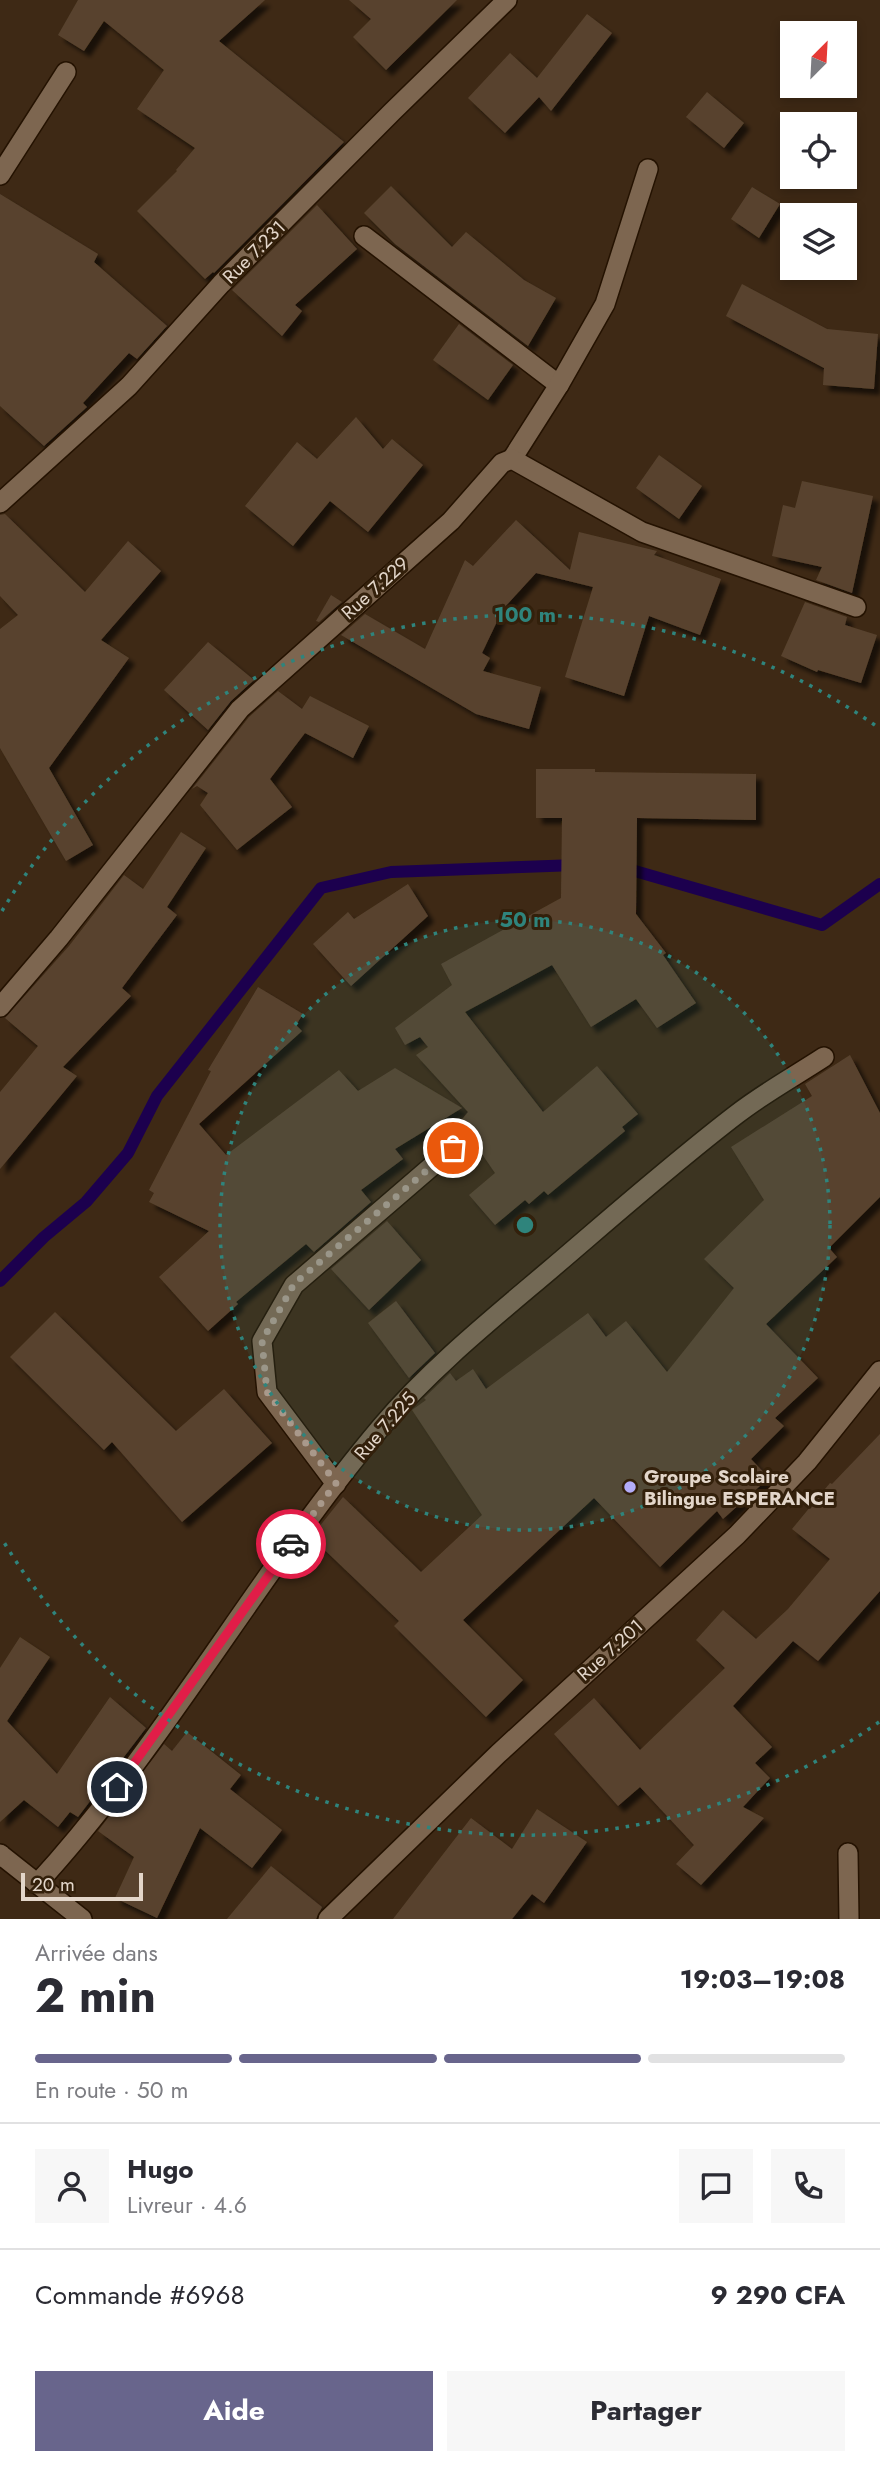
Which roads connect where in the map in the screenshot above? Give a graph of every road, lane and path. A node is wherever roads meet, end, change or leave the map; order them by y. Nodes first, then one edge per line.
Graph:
1 (507, 0) edge
2 (65, 72) dead end
3 (648, 169) dead end
4 (0, 175) edge
5 (364, 236) dead end
6 (559, 385) junction
7 (512, 459) junction
8 (0, 503) edge
9 (856, 607) dead end
10 (0, 1007) edge
11 (824, 1057) dead end
12 (453, 1148) dead end
13 (880, 1371) edge
14 (336, 1483) junction
15 (848, 1853) dead end
16 (0, 1855) edge
17 (37, 1884) junction
18 (82, 1919) edge
19 (328, 1919) edge
20 (849, 1919) edge

1 - 8 street, Rue 7.231
2 - 4 street
3 - 6 street, Rue 7.229
5 - 6 street
6 - 7 street, Rue 7.229
7 - 9 street
7 - 10 street, Rue 7.229
11 - 14 street, Rue 7.225
12 - 14 street
13 - 19 street, Rue 7.201
14 - 17 street, Rue 7.225
15 - 20 street
16 - 17 street
17 - 18 street

